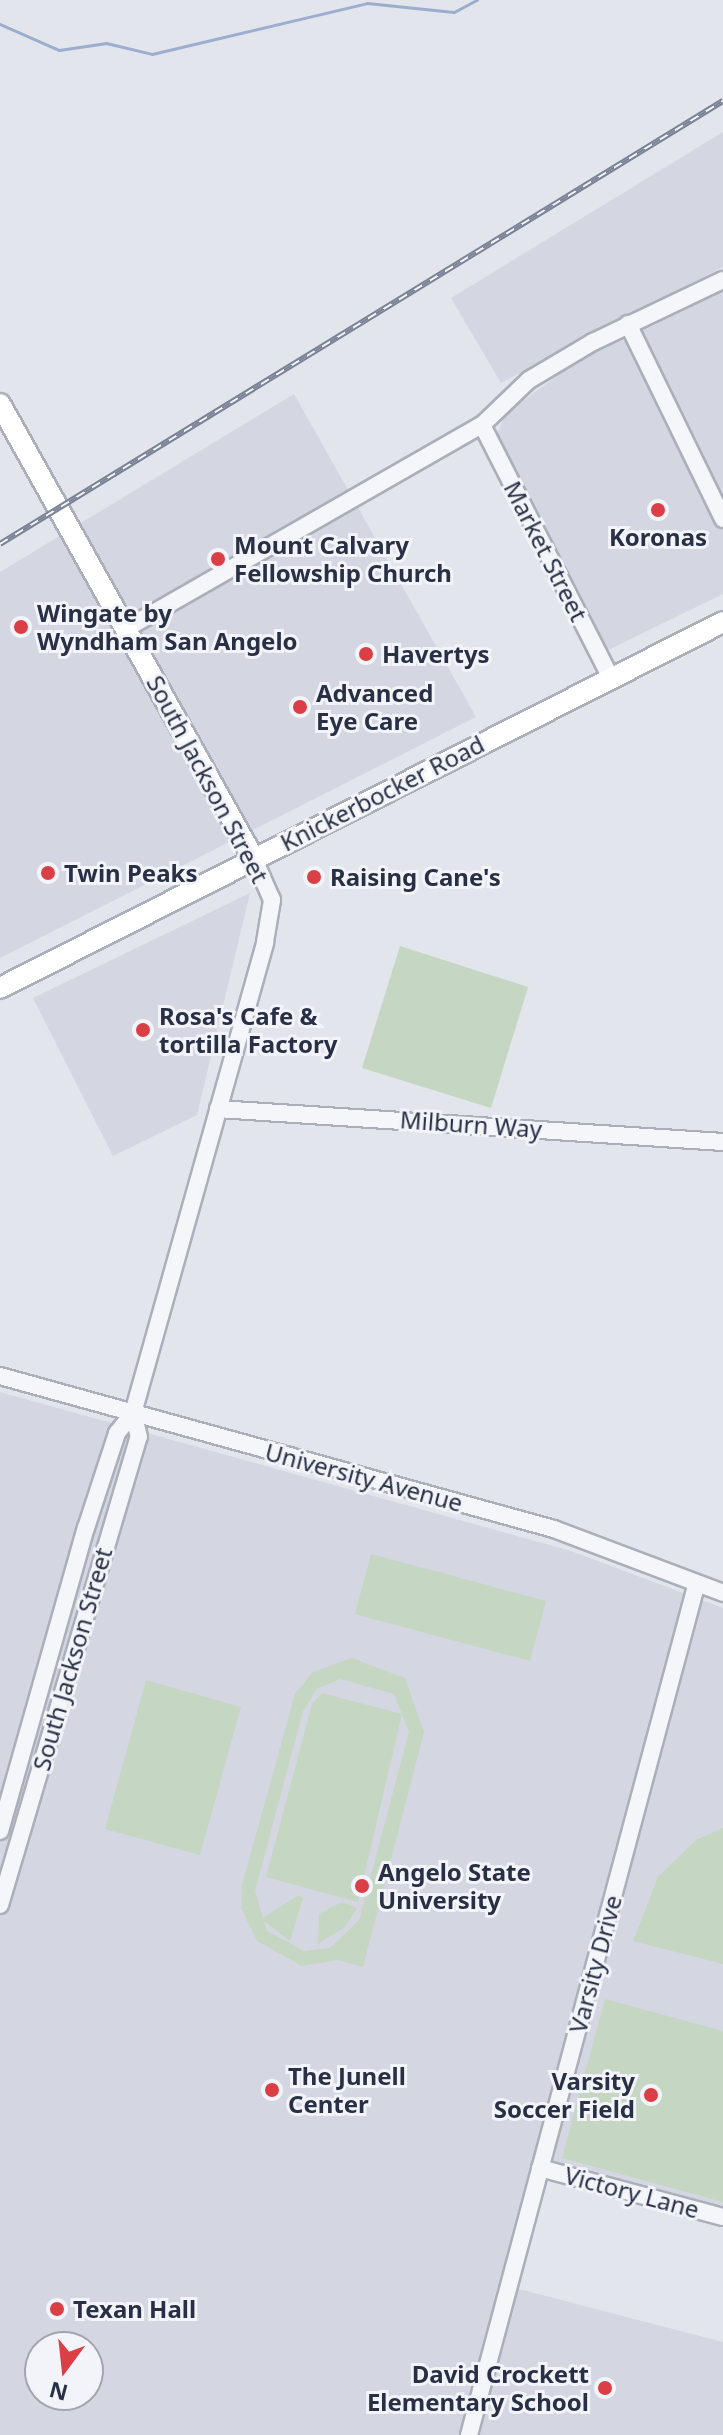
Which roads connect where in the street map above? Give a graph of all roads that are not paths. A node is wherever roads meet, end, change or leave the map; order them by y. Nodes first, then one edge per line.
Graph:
1 (723, 280) edge
2 (628, 324) junction
3 (0, 404) edge
4 (482, 425) junction
5 (723, 519) edge
6 (723, 622) edge
7 (127, 628) junction
8 (610, 676) junction
9 (254, 859) junction
10 (0, 988) edge
11 (218, 1109) junction
12 (723, 1142) edge
13 (0, 1376) edge
14 (133, 1413) junction
15 (696, 1586) junction
16 (723, 1593) edge
17 (0, 1831) edge
18 (0, 1905) edge
19 (540, 2168) junction
20 (723, 2217) edge
21 (469, 2435) edge

1 - 2 street
2 - 4 street
2 - 5 street
3 - 7 main road, South Jackson Street
4 - 7 street
4 - 8 street, Market Street
6 - 8 main road, Knickerbocker Road
7 - 9 main road, South Jackson Street
8 - 9 main road, Knickerbocker Road
9 - 10 main road, Knickerbocker Road
9 - 11 street, South Jackson Street
11 - 12 street, Milburn Way
11 - 14 street, South Jackson Street
13 - 14 street, University Avenue
14 - 15 street, University Avenue
14 - 17 street, South Jackson Street
14 - 18 street, South Jackson Street
15 - 16 street, University Avenue
15 - 19 street, Varsity Drive
19 - 20 street, Victory Lane
19 - 21 street, Varsity Drive

